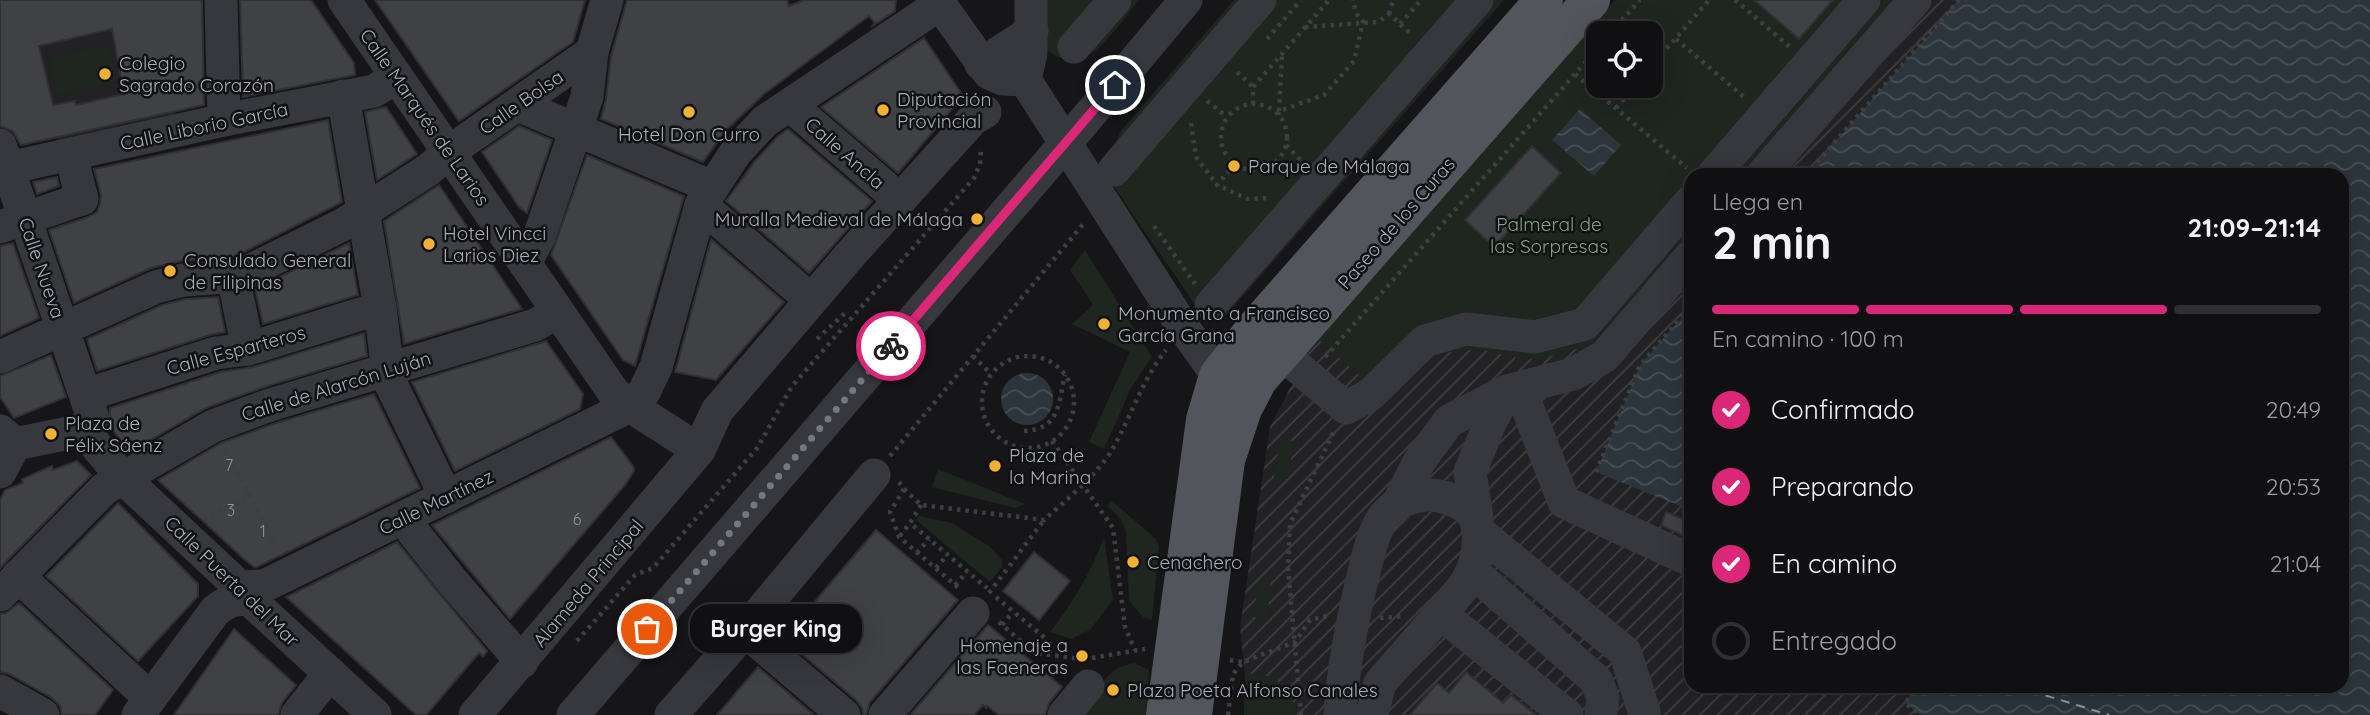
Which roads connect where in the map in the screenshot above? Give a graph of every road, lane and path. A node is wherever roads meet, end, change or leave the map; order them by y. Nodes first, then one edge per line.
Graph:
1 (220, 0) edge
2 (344, 0) edge
3 (607, 0) edge
4 (1115, 0) edge
5 (1186, 0) edge
6 (1260, 0) edge
7 (1329, 0) edge
8 (1353, 0) edge
9 (1393, 0) edge
10 (1421, 0) edge
11 (1477, 0) edge
12 (1544, 0) edge
13 (1591, 0) edge
14 (1640, 0) edge
15 (1709, 0) edge
16 (1735, 0) edge
17 (1864, 0) edge
18 (1915, 0) edge
19 (1959, 0) edge
20 (938, 2) edge
21 (1389, 14) junction
22 (1032, 16) edge
23 (1621, 21) edge
24 (1363, 22) junction
25 (1399, 24) junction
26 (1305, 27) junction
27 (1676, 39) junction
28 (1074, 47) dead end
29 (592, 52) junction
30 (1432, 52) junction
31 (1282, 54) junction
32 (1663, 54) edge
33 (1586, 62) edge
34 (981, 64) junction
35 (1809, 64) junction
36 (1237, 72) dead end
37 (1575, 74) junction
38 (397, 76) junction
39 (1025, 80) junction
40 (1253, 87) junction
41 (343, 96) junction
42 (1625, 98) edge
43 (1253, 104) junction
44 (518, 105) junction
45 (790, 105) junction
46 (1616, 108) junction
47 (985, 112) dead end
48 (1279, 113) junction
49 (1765, 115) junction
50 (224, 120) junction
51 (1191, 123) dead end
52 (576, 128) junction
53 (1065, 144) junction
54 (449, 152) junction
55 (71, 155) junction
56 (4, 157) edge
57 (1235, 164) junction
58 (1687, 168) edge
59 (1719, 168) edge
60 (1768, 168) edge
61 (1813, 168) edge
62 (1114, 170) dead end
63 (1217, 185) junction
64 (707, 196) junction
65 (1303, 199) junction
66 (900, 200) junction
67 (1684, 209) edge
68 (361, 212) junction
69 (1150, 221) dead end
70 (12, 222) edge
71 (1075, 234) dead end
72 (525, 263) junction
73 (1684, 264) edge
74 (233, 276) junction
75 (811, 300) junction
76 (1210, 305) joint
77 (380, 309) junction
78 (558, 312) junction
79 (1684, 315) edge
80 (62, 327) junction
81 (248, 349) junction
82 (1331, 351) dead end
83 (973, 356) junction
84 (0, 357) edge
85 (1154, 364) dead end
86 (1295, 365) dead end
87 (387, 370) junction
88 (991, 374) junction
89 (1066, 374) junction
90 (1218, 376) junction
91 (792, 386) dead end
92 (1512, 390) junction
93 (88, 392) junction
94 (630, 406) junction
95 (1346, 408) junction
96 (213, 426) junction
97 (1024, 431) dead end
98 (86, 437) junction
99 (1052, 441) junction
100 (5, 449) edge
101 (699, 450) junction
102 (1226, 460) junction
103 (879, 469) junction
104 (1596, 472) dead end
105 (123, 478) junction
106 (1082, 484) junction
107 (904, 489) junction
108 (250, 496) junction
109 (446, 497) junction
110 (921, 505) junction
111 (1397, 505) junction
112 (403, 519) junction
113 (1044, 520) junction
114 (910, 523) junction
115 (1478, 524) junction
116 (182, 533) junction
117 (899, 537) junction
118 (929, 539) junction
119 (917, 553) junction
120 (947, 555) junction
121 (1684, 557) edge
122 (936, 568) junction
123 (1472, 571) junction
124 (967, 572) junction
125 (955, 585) junction
126 (9, 586) edge
127 (260, 587) junction
128 (1447, 606) junction
129 (986, 609) junction
130 (1013, 612) junction
131 (1407, 616) dead end
132 (1331, 617) dead end
133 (1374, 620) dead end
134 (745, 631) junction
135 (1295, 642) junction
136 (573, 645) dead end
137 (1149, 648) dead end
138 (1135, 650) junction
139 (1034, 653) junction
140 (522, 662) junction
141 (334, 676) junction
142 (1087, 686) dead end
143 (0, 691) edge
144 (1914, 693) edge
145 (144, 707) edge
146 (681, 712) edge
147 (43, 715) edge
148 (297, 715) edge
149 (375, 715) edge
150 (475, 715) edge
151 (573, 715) edge
152 (844, 715) edge
153 (885, 715) edge
154 (1064, 715) edge
155 (1165, 715) edge
156 (1193, 715) edge
157 (1228, 715) edge
158 (1301, 715) edge
159 (1340, 715) edge
160 (1372, 715) edge
161 (1567, 715) edge
162 (1601, 715) edge
163 (1644, 715) edge
164 (1920, 715) edge

1 - 50 street
2 - 38 street, Calle Marqués de Larios
3 - 29 street, Calle Bolsa
4 - 28 street
5 - 53 street
6 - 62 street
7 - 26 path
8 - 24 path
9 - 21 path
10 - 25 path
11 - 30 street
12 - 90 main road, Paseo de los Curas
13 - 102 main road, Paseo de los Curas
14 - 23 path
15 - 27 path
16 - 35 path
17 - 35 street
18 - 60 street
19 - 61 path
20 - 34 street
20 - 45 street
21 - 24 path
21 - 25 path
22 - 34 street
22 - 39 street
24 - 26 path
24 - 48 path
25 - 30 path
26 - 31 path
27 - 32 path
27 - 49 path
29 - 44 street, Calle Bolsa
29 - 52 street, Calle Bolsa
30 - 65 street
31 - 40 path
31 - 48 path
33 - 37 path
34 - 39 street
35 - 49 street
36 - 40 path
37 - 46 path
37 - 82 path
38 - 41 street, Calle Liborio García
38 - 54 street, Calle Marqués de Larios
39 - 53 street
40 - 43 path
41 - 50 street, Calle Liborio García
41 - 68 street
42 - 46 path
43 - 48 path
43 - 57 path
44 - 52 street
44 - 54 street, Calle Bolsa
45 - 64 street
45 - 66 street, Calle Ancla
46 - 58 path
47 - 66 street
48 - 57 path
49 - 59 street
50 - 55 street, Calle Liborio García
51 - 63 path
52 - 64 street
52 - 72 street, Calle Bolsa
53 - 90 street
53 - 151 street
54 - 68 street, Calle Bolsa
54 - 72 street, Calle Marqués de Larios
55 - 56 street, Calle Liborio García
55 - 70 street
56 - 70 street, Calle Nueva
57 - 63 path
63 - 65 path
64 - 75 street
64 - 94 street
65 - 76 street
66 - 75 street
67 - 95 street
68 - 74 street, Calle Bolsa
68 - 77 street
69 - 76 path
70 - 80 street, Calle Nueva
71 - 83 path
72 - 78 street, Calle Marqués de Larios
73 - 92 street
74 - 80 street, Calle Bolsa
74 - 81 street
75 - 101 street
77 - 81 street, Calle Esparteros
77 - 87 street
78 - 87 street, Calle de Alarcón Luján
78 - 94 street, Calle Marqués de Larios
79 - 104 path
80 - 84 street, Calle Bolsa
80 - 93 street, Calle Nueva
81 - 93 street, Calle Esparteros
83 - 88 path
83 - 103 path
85 - 106 path
86 - 95 street
87 - 96 street, Calle de Alarcón Luján
87 - 109 street
88 - 89 path
88 - 99 path
89 - 97 path
89 - 99 path
90 - 102 main road
90 - 155 main road
91 - 136 path
92 - 111 street
92 - 115 street
92 - 121 street
93 - 98 street
94 - 101 street, Calle Marqués de Larios
94 - 109 street, Calle Martínez
95 - 135 path
96 - 105 street, Calle de Alarcón Luján
96 - 108 path
98 - 100 street
98 - 105 street, Calle Puerta del Mar
99 - 106 path
101 - 140 street, Alameda Principal
102 - 156 main road
103 - 107 path
103 - 134 street
105 - 116 street, Calle Puerta del Mar
105 - 126 street, Calle de Alarcón Luján
106 - 113 path
106 - 138 path
107 - 110 path
107 - 117 path
108 - 116 path
108 - 127 path
109 - 112 street, Calle Martínez
110 - 113 path
110 - 114 path
111 - 115 street
111 - 159 street
112 - 127 street, Calle Martínez
112 - 140 street
113 - 129 path
114 - 117 path
114 - 118 path
115 - 123 street
115 - 163 street
116 - 127 street, Calle Puerta del Mar
117 - 119 path
118 - 119 path
118 - 120 path
119 - 122 path
120 - 122 path
120 - 124 path
122 - 125 path
123 - 128 street
123 - 162 street
124 - 125 path
124 - 129 path
125 - 129 path
126 - 145 street
127 - 141 street, Calle Puerta del Mar
127 - 145 street, Calle Martínez
128 - 160 street
128 - 161 street
129 - 130 path
129 - 130 path
129 - 139 path
129 - 153 street
130 - 139 path
131 - 133 path
132 - 135 path
134 - 146 street
134 - 152 street
135 - 157 path
135 - 158 path
137 - 138 path
138 - 139 path
140 - 150 street, Alameda Principal
141 - 148 street
141 - 149 street, Calle Puerta del Mar
142 - 154 street
143 - 147 street
144 - 164 path

